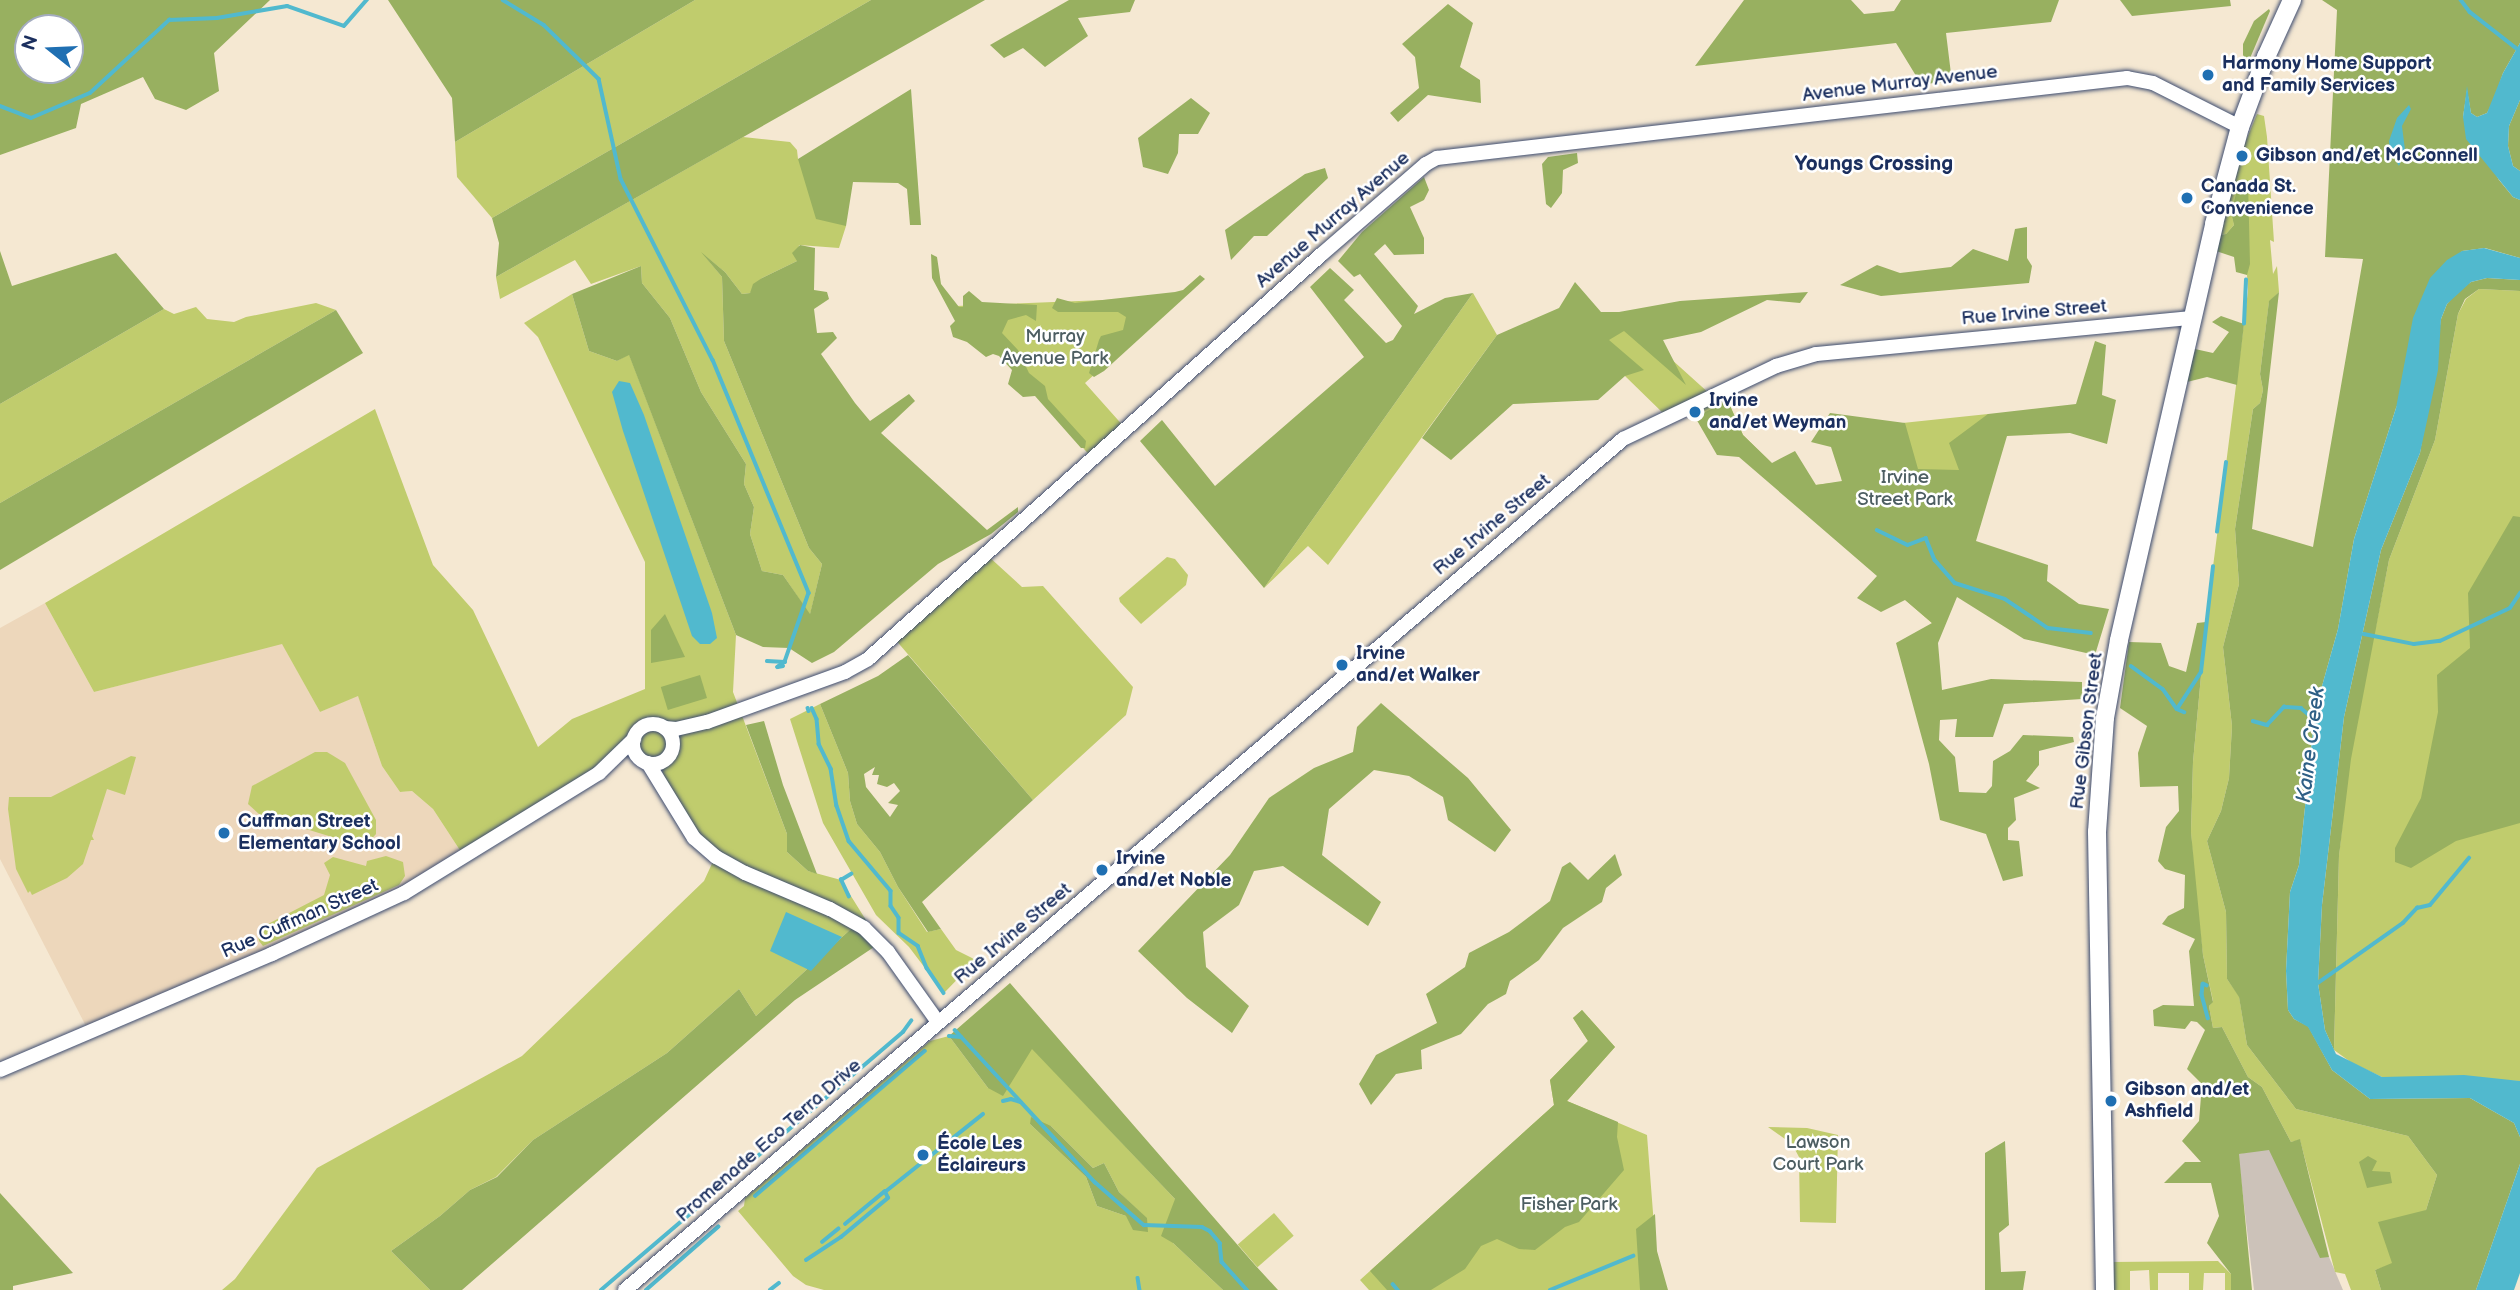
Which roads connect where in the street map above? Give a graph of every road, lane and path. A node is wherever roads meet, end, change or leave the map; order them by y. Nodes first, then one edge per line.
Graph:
1 (2292, 0) edge
2 (2240, 127) junction
3 (2192, 318) junction
4 (707, 722) junction
5 (666, 728) junction
6 (634, 739) junction
7 (671, 753) junction
8 (645, 762) junction
9 (599, 773) junction
10 (671, 801) junction
11 (938, 1022) junction
12 (0, 1070) edge
13 (625, 1290) edge
14 (2105, 1290) edge

1 - 2 main road, Rue Gibson Street
2 - 3 main road, Rue Gibson Street
2 - 4 street, Avenue Murray Avenue
3 - 11 street, Rue Irvine Street
3 - 14 main road, Rue Gibson Street
4 - 5 street, Avenue Murray Avenue
4 - 7 street, Avenue Murray Avenue
5 - 6 street
5 - 7 street
6 - 8 street
6 - 9 street
7 - 8 street
7 - 10 street
8 - 9 street
8 - 10 street
9 - 12 street, Rue Cuffman Street
10 - 11 street
11 - 13 street, Promenade Eco Terra Drive

